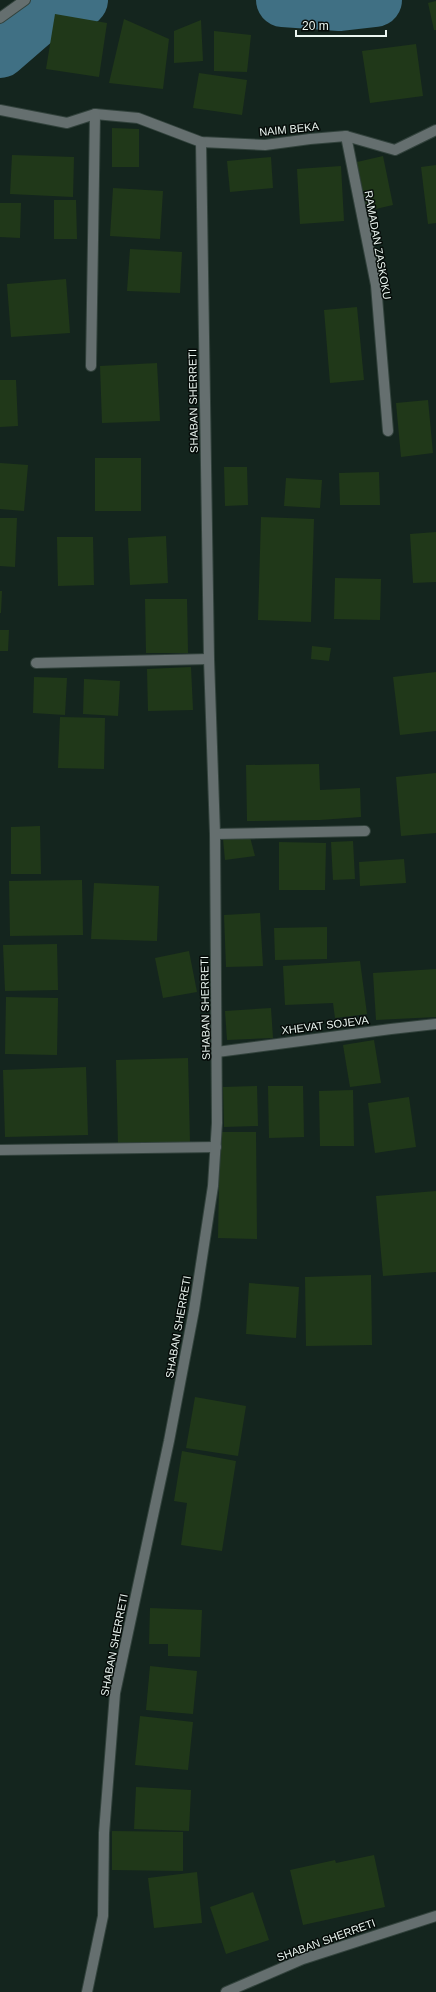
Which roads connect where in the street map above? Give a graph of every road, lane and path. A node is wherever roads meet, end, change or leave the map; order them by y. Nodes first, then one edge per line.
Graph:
1 (25, 0) edge
2 (0, 18) edge
3 (0, 110) edge
4 (95, 114) junction
5 (436, 130) edge
6 (346, 136) junction
7 (201, 142) junction
8 (91, 366) dead end
9 (388, 431) dead end
10 (209, 660) junction
11 (36, 663) dead end
12 (365, 831) dead end
13 (215, 834) junction
14 (436, 1024) edge
15 (217, 1052) junction
16 (216, 1147) junction
17 (0, 1150) edge
18 (436, 1916) edge
19 (87, 1992) edge
20 (226, 1992) edge

1 - 2 street
3 - 4 street, NAIM BEKA
4 - 7 street, NAIM BEKA
4 - 8 street
5 - 6 street, NAIM BEKA
6 - 7 street, NAIM BEKA
6 - 9 street, RAMADAN ZASKOKU
7 - 10 street, SHABAN SHERRETI
10 - 11 street
10 - 13 street, SHABAN SHERRETI
12 - 13 street
13 - 15 street, SHABAN SHERRETI
14 - 15 street, XHEVAT SOJEVA
15 - 16 street, SHABAN SHERRETI
16 - 17 street
16 - 19 street, SHABAN SHERRETI
18 - 20 street, SHABAN SHERRETI

